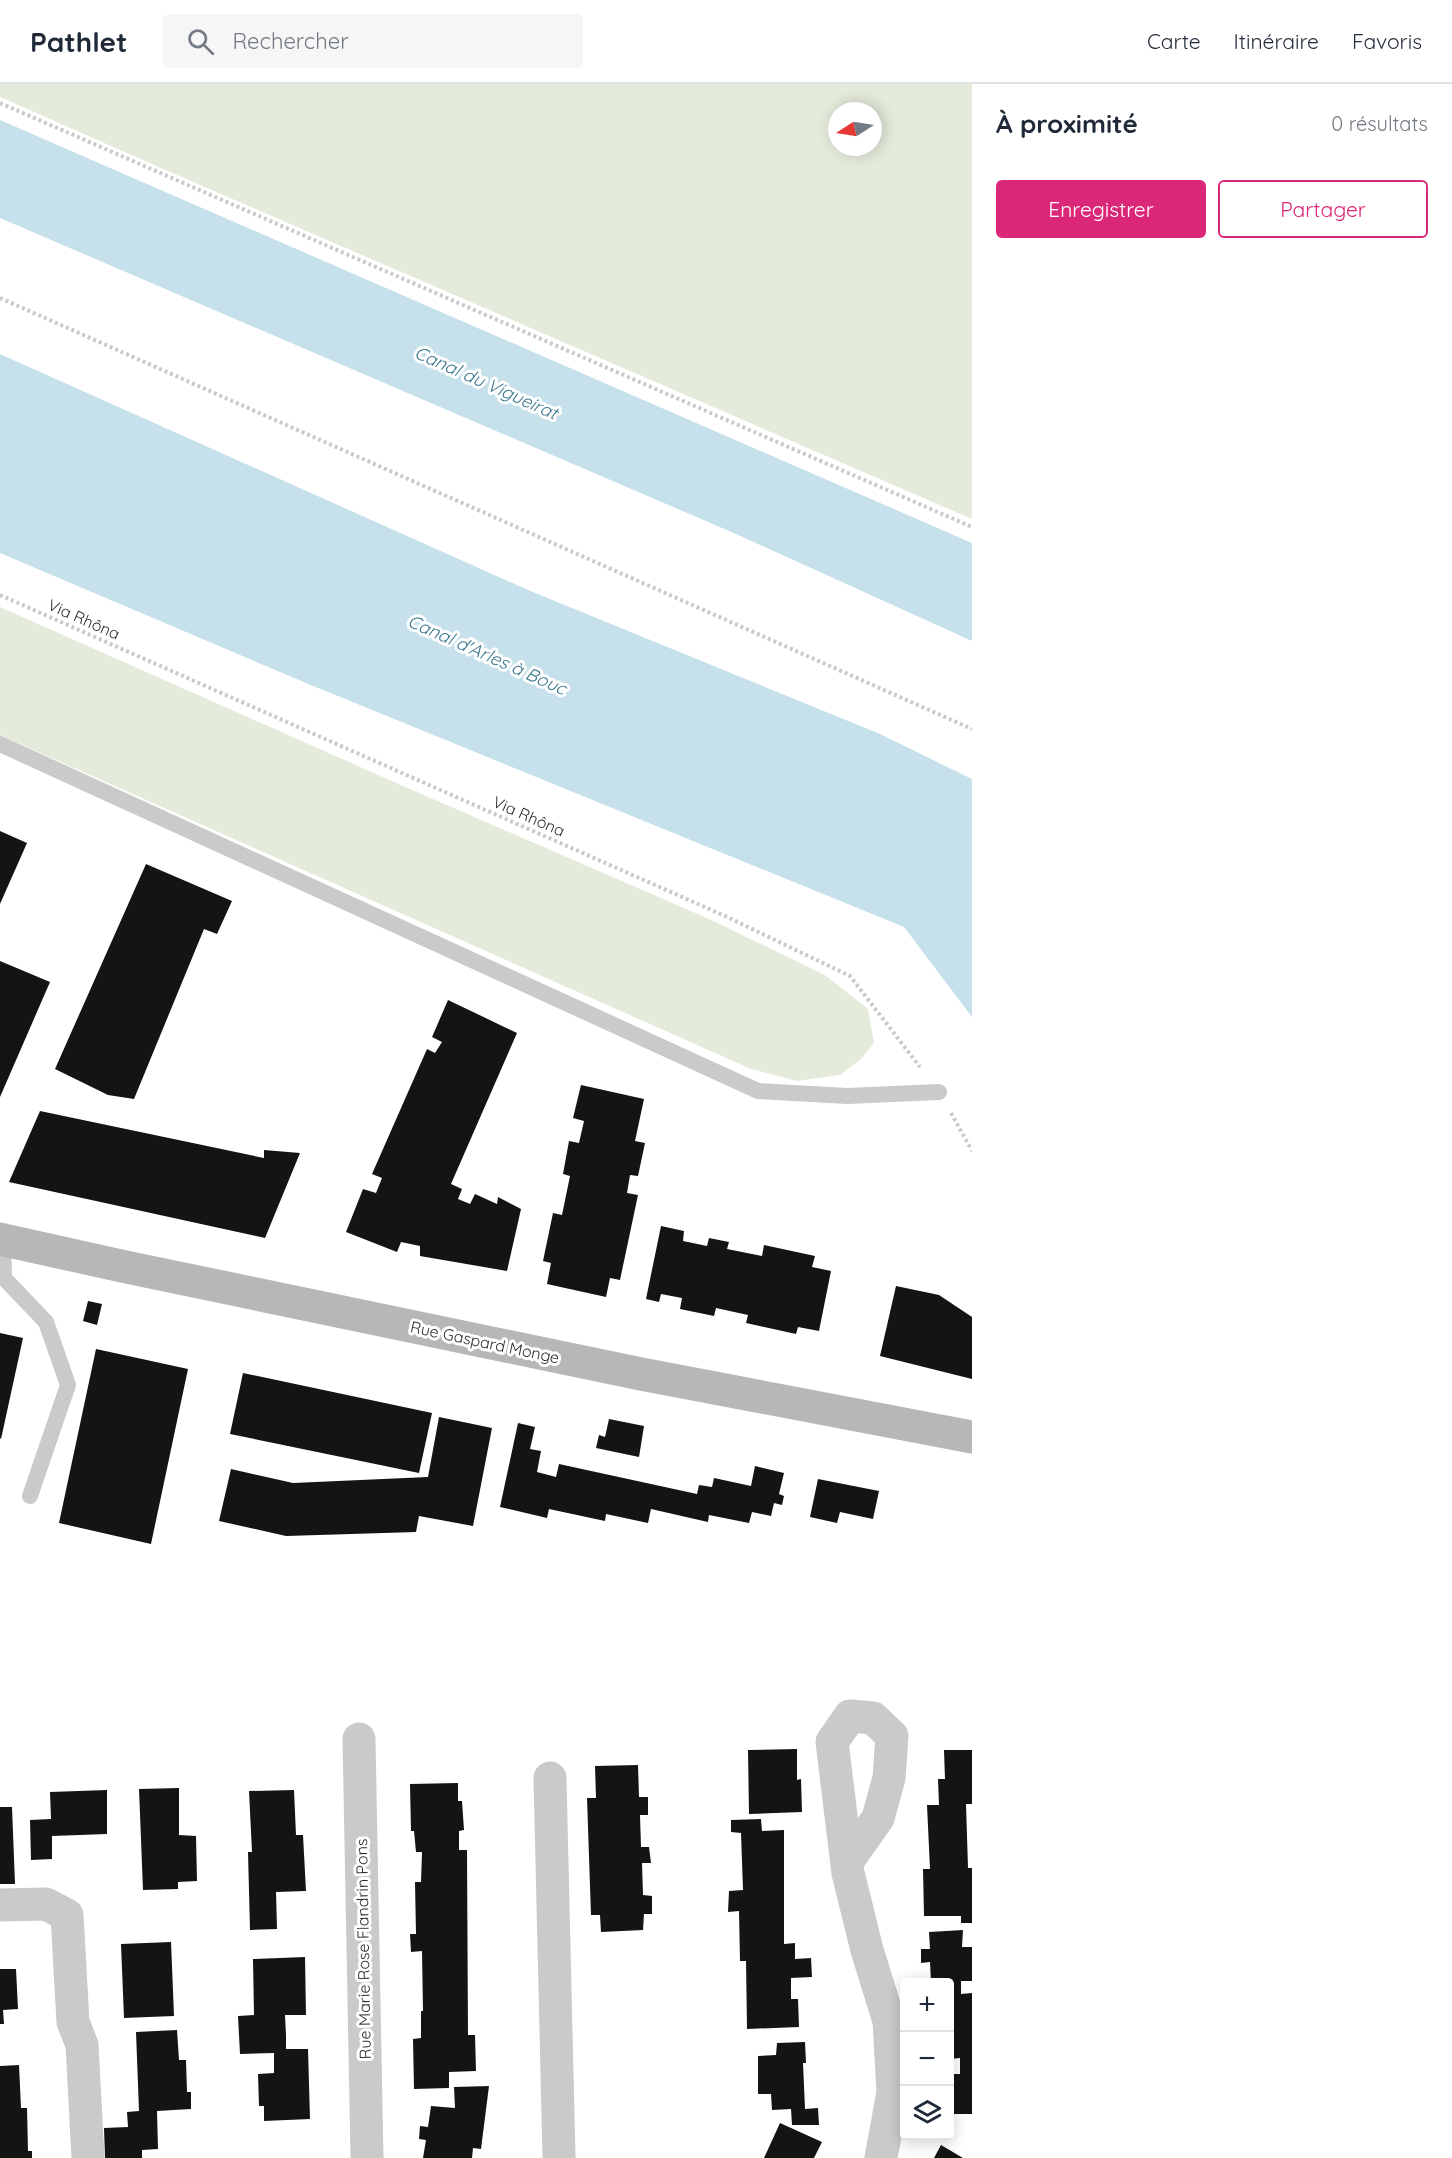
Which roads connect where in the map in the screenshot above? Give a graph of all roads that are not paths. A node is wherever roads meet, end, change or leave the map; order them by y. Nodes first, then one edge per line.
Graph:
1 (0, 744) edge
2 (939, 1092) road end
3 (1, 1239) edge
4 (972, 1437) edge
5 (30, 1496) dead end
6 (359, 1739) dead end
7 (550, 1778) dead end
8 (847, 1862) dead end
9 (0, 1905) edge
10 (88, 2158) edge
11 (367, 2158) edge
12 (560, 2158) edge
13 (881, 2158) edge

1 - 2 lane
3 - 4 street, Rue Gaspard Monge
3 - 5 lane
6 - 11 street, Rue Marie Rose Flandrin Pons
7 - 12 street
8 - 13 street
9 - 10 street

